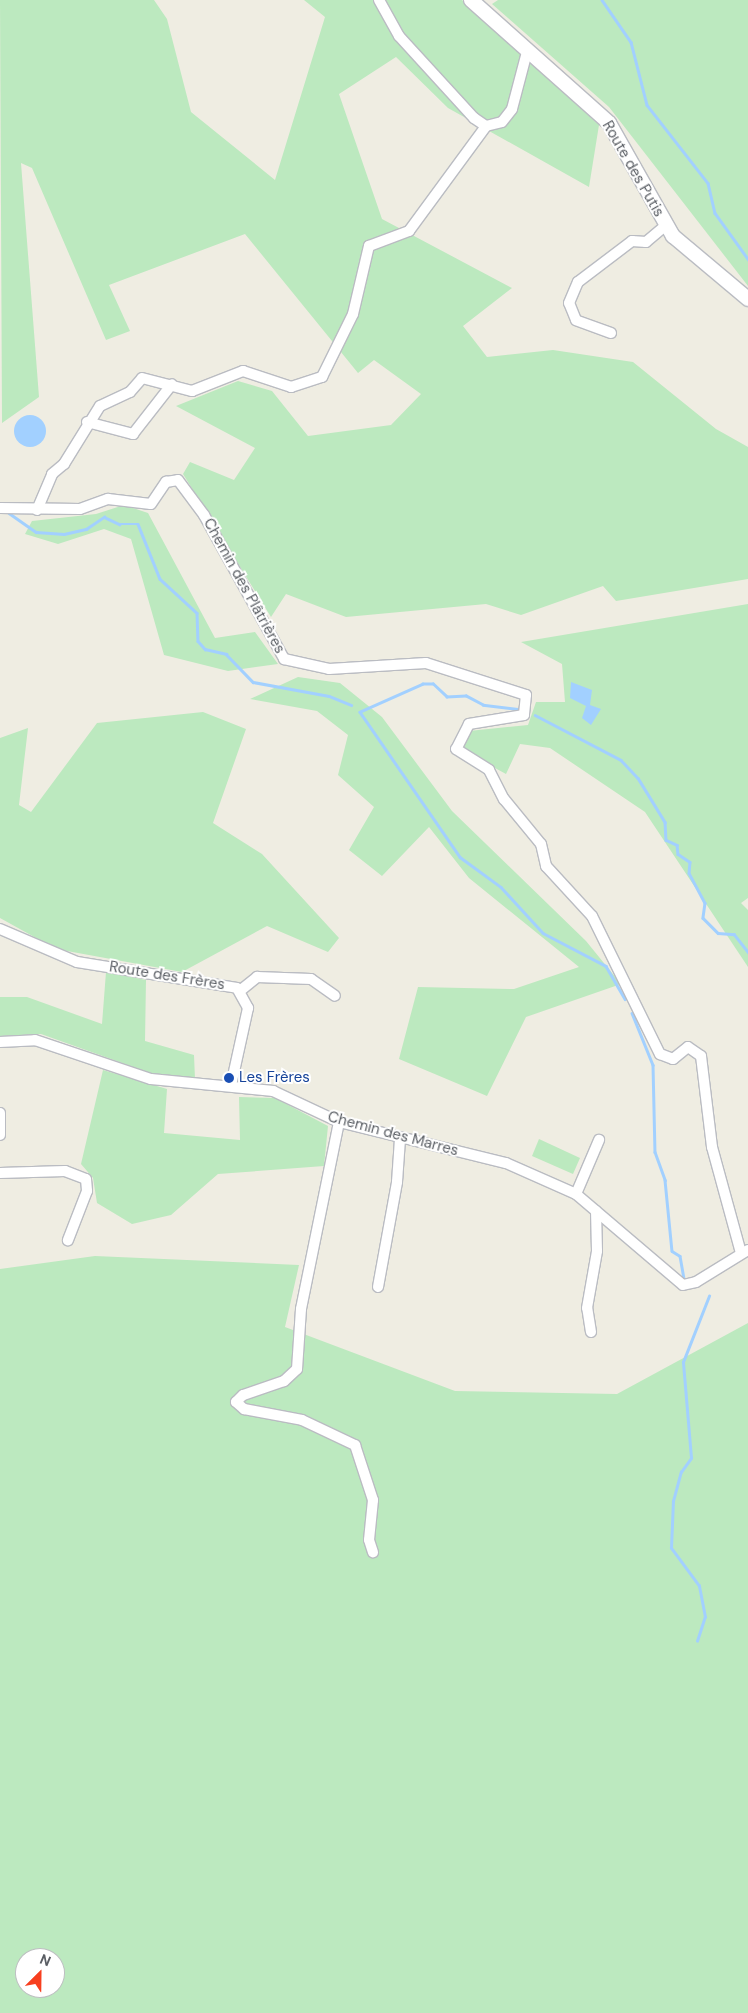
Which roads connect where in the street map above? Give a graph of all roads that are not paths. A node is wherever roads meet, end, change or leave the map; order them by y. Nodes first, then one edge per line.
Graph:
1 (379, 0) edge
2 (471, 0) edge
3 (527, 52) junction
4 (486, 126) junction
5 (666, 225) junction
6 (748, 299) edge
7 (611, 332) dead end
8 (172, 384) junction
9 (87, 422) junction
10 (0, 508) edge
11 (37, 510) junction
12 (0, 929) edge
13 (242, 990) junction
14 (335, 996) dead end
15 (0, 1042) edge
16 (231, 1085) junction
17 (0, 1113) edge
18 (339, 1122) junction
19 (0, 1135) edge
20 (400, 1139) junction
21 (599, 1140) dead end
22 (0, 1173) edge
23 (576, 1194) junction
24 (596, 1211) junction
25 (68, 1240) dead end
26 (744, 1252) edge
27 (378, 1288) dead end
28 (591, 1332) dead end
29 (373, 1552) dead end

1 - 4 street
2 - 3 street, Route des Putis
3 - 4 street
3 - 5 street, Route des Putis
4 - 8 street
5 - 6 street, Route des Putis
5 - 7 street
8 - 9 street
8 - 9 street
9 - 11 street
10 - 11 street, Chemin des Plâtrières
11 - 26 street, Chemin des Plâtrières
12 - 13 street, Route des Frères
13 - 14 street
13 - 16 street, Route des Frères
15 - 16 street, Chemin des Marres
16 - 18 street, Chemin des Marres
17 - 19 street
18 - 20 street, Chemin des Marres
18 - 29 street
20 - 23 street, Chemin des Marres
20 - 27 street
21 - 23 street
22 - 25 street
23 - 24 street, Chemin des Marres
24 - 26 street, Chemin des Marres
24 - 28 street

